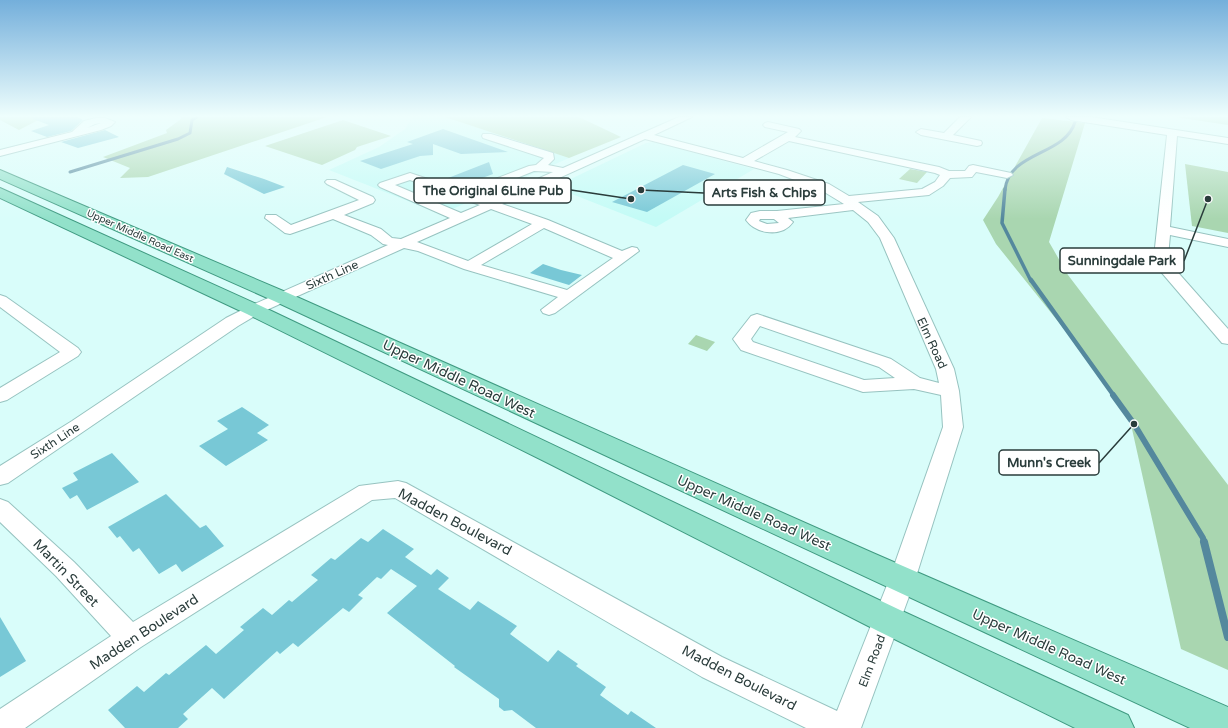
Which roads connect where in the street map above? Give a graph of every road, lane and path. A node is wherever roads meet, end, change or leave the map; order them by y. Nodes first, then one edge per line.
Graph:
1 (536, 151) edge
2 (611, 151) edge
3 (702, 151) edge
4 (765, 151) edge
5 (849, 151) edge
6 (886, 151) edge
7 (1170, 151) edge
8 (878, 157) junction
9 (745, 162) junction
10 (540, 168) junction
11 (565, 172) junction
12 (0, 174) edge
13 (947, 174) junction
14 (1007, 175) dead end
15 (331, 182) dead end
16 (0, 192) edge
17 (464, 195) junction
18 (852, 203) junction
19 (490, 205) junction
20 (333, 215) junction
21 (777, 215) dead end
22 (271, 218) dead end
23 (461, 218) junction
24 (544, 223) junction
25 (1164, 230) junction
26 (402, 243) junction
27 (1228, 243) edge
28 (469, 266) junction
29 (569, 296) junction
30 (281, 297) junction
31 (0, 300) edge
32 (254, 310) junction
33 (549, 310) dead end
34 (1225, 334) edge
35 (914, 383) junction
36 (950, 391) junction
37 (0, 396) edge
38 (0, 477) edge
39 (0, 508) edge
40 (902, 580) junction
41 (888, 620) junction
42 (131, 638) junction
43 (1228, 726) edge
44 (0, 727) edge
45 (839, 728) edge
46 (846, 728) edge
47 (1115, 728) edge

1 - 10 street
2 - 11 street, Sixth Line
3 - 9 street, Elm Road
4 - 9 street
5 - 8 street
6 - 8 street
7 - 25 street
8 - 13 street
9 - 18 street, Elm Road
10 - 11 street
10 - 17 street
11 - 19 street, Sixth Line
12 - 30 main road, Upper Middle Road East
13 - 14 street
13 - 18 street
15 - 20 street
16 - 32 main road, Upper Middle Road East
17 - 19 street
17 - 23 street
18 - 21 street
18 - 36 street, Elm Road
19 - 23 street, Sixth Line
19 - 24 street
20 - 22 street
20 - 26 street
23 - 26 street, Sixth Line
24 - 28 street
24 - 29 street
25 - 27 street
25 - 34 street
26 - 28 street
26 - 30 street, Sixth Line
28 - 29 street
29 - 33 street
30 - 32 street, Sixth Line
30 - 40 main road, Upper Middle Road West
31 - 37 street
32 - 38 street, Sixth Line
32 - 41 main road, Upper Middle Road West
35 - 35 street
35 - 36 street
36 - 40 street, Elm Road
39 - 42 street, Martin Street
40 - 41 street, Elm Road
40 - 43 main road, Upper Middle Road West
41 - 46 street, Elm Road
41 - 47 main road, Upper Middle Road West
42 - 44 street, Madden Boulevard
42 - 45 street, Madden Boulevard

